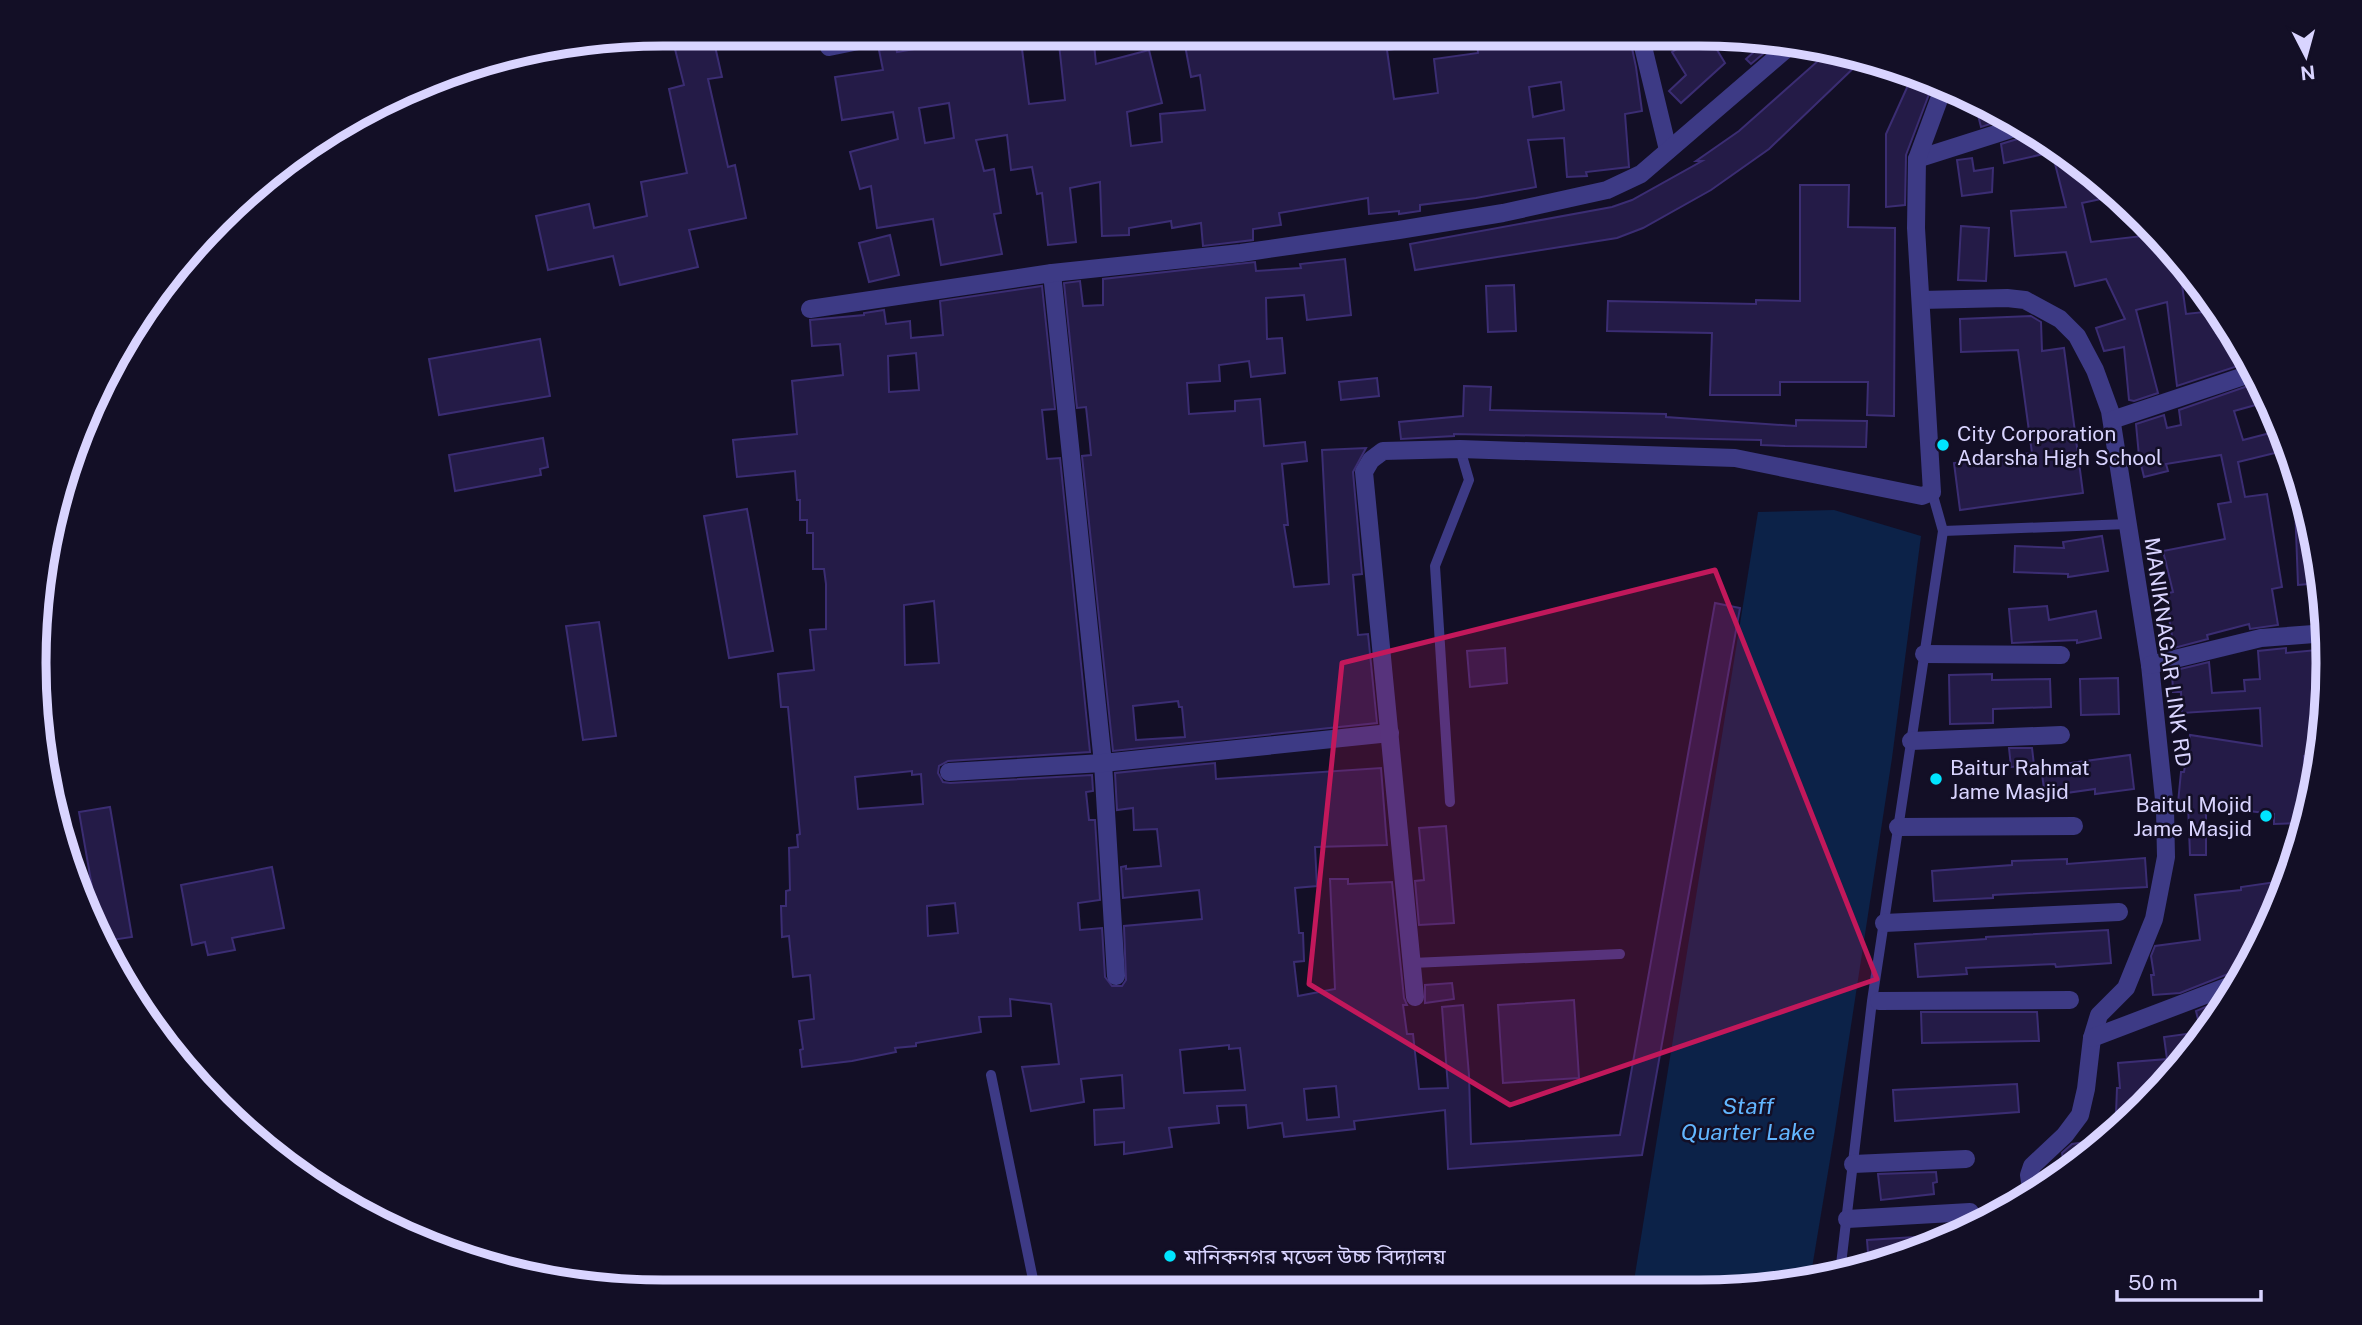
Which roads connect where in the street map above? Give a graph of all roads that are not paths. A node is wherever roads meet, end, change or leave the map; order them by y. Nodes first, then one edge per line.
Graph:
1 (834, 46) edge
2 (1643, 46) edge
3 (829, 47) dead end
4 (1783, 52) edge
5 (1941, 94) edge
6 (2010, 129) edge
7 (1668, 150) junction
8 (1917, 159) junction
9 (1052, 273) junction
10 (1921, 300) junction
11 (810, 309) dead end
12 (2245, 376) edge
13 (2112, 420) junction
14 (1460, 449) junction
15 (1931, 492) junction
16 (2127, 524) junction
17 (1943, 531) junction
18 (2315, 634) edge
19 (1924, 654) junction
20 (2061, 655) dead end
21 (2150, 665) junction
22 (1390, 733) junction
23 (2061, 735) dead end
24 (1911, 741) junction
25 (1103, 763) junction
26 (949, 772) dead end
27 (1450, 802) dead end
28 (2074, 826) dead end
29 (1898, 827) junction
30 (2119, 912) dead end
31 (1884, 923) junction
32 (1620, 954) dead end
33 (1412, 963) junction
34 (1116, 976) dead end
35 (2223, 988) edge
36 (1415, 997) dead end
37 (2070, 1000) dead end
38 (1880, 1001) dead end
39 (2092, 1038) junction
40 (991, 1075) dead end
41 (1966, 1159) dead end
42 (1853, 1164) junction
43 (2030, 1183) edge
44 (1970, 1212) dead end
45 (1847, 1219) junction
46 (1841, 1263) edge
47 (1033, 1280) edge

1 - 3 street
2 - 7 street
4 - 7 street
5 - 8 street
6 - 8 street
7 - 9 street
8 - 10 street
9 - 11 street
9 - 25 street
10 - 13 street, MANIKNAGAR LINK RD
10 - 15 street
12 - 13 street
13 - 16 street, MANIKNAGAR LINK RD
14 - 15 street
14 - 22 street
14 - 27 lane
15 - 17 lane
16 - 17 lane
16 - 21 street, MANIKNAGAR LINK RD
17 - 19 lane
18 - 21 street
19 - 20 street
19 - 24 lane
21 - 39 street, MANIKNAGAR LINK RD
22 - 25 street
22 - 33 street
23 - 24 street
24 - 29 lane
25 - 26 street
25 - 34 street
28 - 29 street
29 - 31 lane
30 - 31 street
31 - 42 lane
32 - 33 lane
33 - 36 street
35 - 39 street
37 - 38 street
39 - 43 street, MANIKNAGAR LINK RD
40 - 47 lane
41 - 42 street
42 - 45 lane
44 - 45 street
45 - 46 lane

